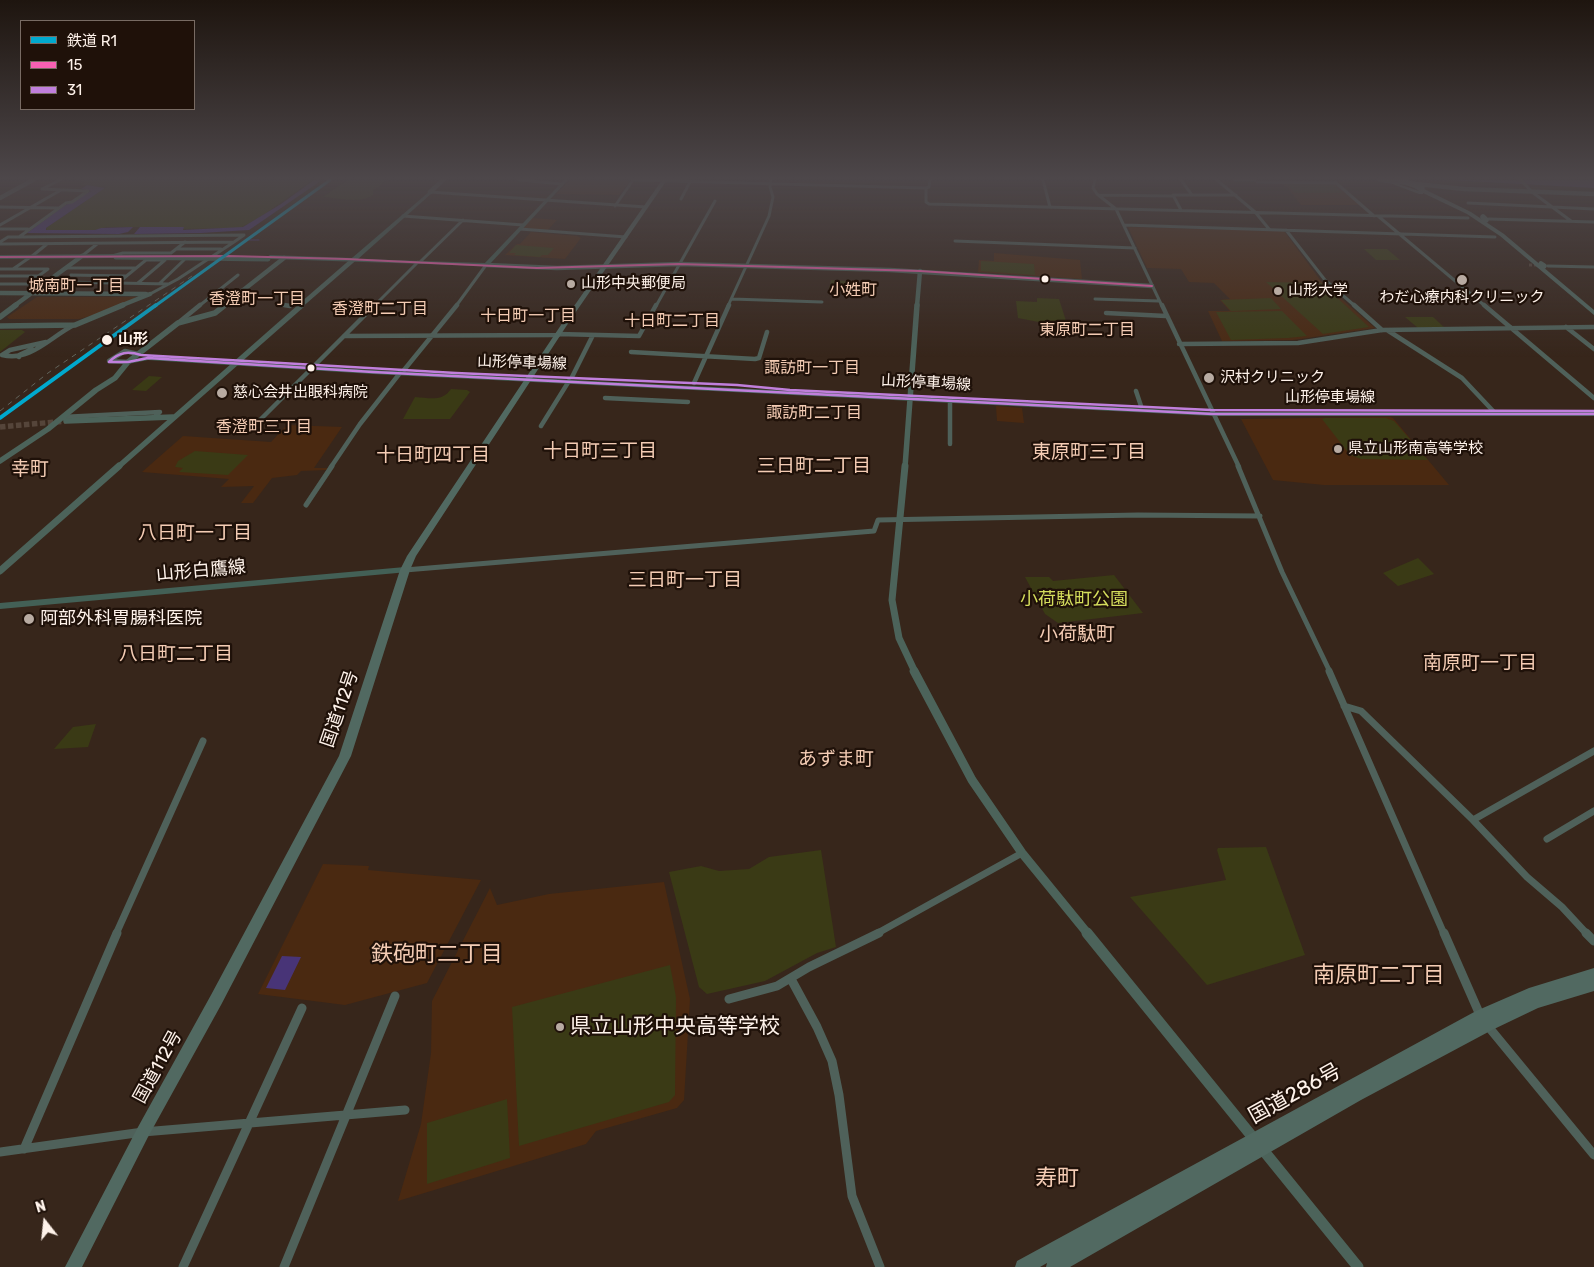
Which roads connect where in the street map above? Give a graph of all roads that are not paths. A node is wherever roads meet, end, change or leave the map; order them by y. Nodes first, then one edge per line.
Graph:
1 (54, 239) edge
2 (103, 239) edge
3 (128, 239) edge
4 (189, 239) edge
5 (238, 239) edge
6 (377, 239) edge
7 (443, 239) edge
8 (510, 239) edge
9 (625, 239) edge
10 (693, 239) edge
11 (757, 239) edge
12 (1131, 239) edge
13 (1293, 239) edge
14 (1406, 239) edge
15 (1508, 239) edge
16 (1512, 239) edge
17 (955, 241) dead end
18 (234, 242) junction
19 (0, 243) edge
20 (184, 243) junction
21 (96, 244) junction
22 (123, 244) junction
23 (47, 245) junction
24 (223, 248) junction
25 (1135, 248) junction
26 (178, 249) junction
27 (81, 256) junction
28 (116, 256) junction
29 (30, 257) junction
30 (0, 258) edge
31 (283, 259) junction
32 (165, 260) junction
33 (184, 260) junction
34 (354, 260) junction
35 (204, 261) junction
36 (419, 262) junction
37 (679, 264) junction
38 (486, 265) junction
39 (1544, 265) junction
40 (605, 266) junction
41 (745, 267) junction
42 (1594, 267) edge
43 (66, 268) junction
44 (80, 268) junction
45 (136, 268) junction
46 (0, 269) edge
47 (13, 269) junction
48 (920, 271) junction
49 (71, 275) junction
50 (238, 275) dead end
51 (0, 276) edge
52 (39, 276) junction
53 (127, 276) junction
54 (160, 283) junction
55 (0, 284) edge
56 (29, 284) junction
57 (44, 284) junction
58 (99, 284) junction
59 (117, 284) junction
60 (138, 284) junction
61 (169, 284) junction
62 (1152, 286) junction
63 (0, 293) edge
64 (32, 293) junction
65 (87, 294) junction
66 (150, 294) junction
67 (732, 299) junction
68 (1095, 299) dead end
69 (1158, 301) junction
70 (822, 302) dead end
71 (283, 305) dead end
72 (290, 306) dead end
73 (1594, 308) edge
74 (1106, 313) dead end
75 (1594, 314) edge
76 (1166, 316) junction
77 (0, 317) edge
78 (94, 318) junction
79 (178, 323) junction
80 (0, 324) edge
81 (59, 325) junction
82 (1594, 326) edge
83 (68, 327) junction
84 (1566, 327) junction
85 (1510, 328) junction
86 (1384, 330) junction
87 (767, 332) dead end
88 (59, 333) junction
89 (433, 335) junction
90 (558, 335) junction
91 (593, 335) junction
92 (344, 336) junction
93 (46, 342) junction
94 (1179, 344) junction
95 (1594, 349) edge
96 (631, 352) dead end
97 (140, 354) junction
98 (706, 356) junction
99 (130, 362) junction
100 (236, 363) junction
101 (312, 367) junction
102 (402, 372) junction
103 (530, 378) junction
104 (571, 379) junction
105 (694, 383) junction
106 (1136, 390) dead end
107 (909, 396) junction
108 (605, 398) dead end
109 (1594, 398) edge
110 (950, 400) junction
111 (688, 402) dead end
112 (1141, 406) junction
113 (1212, 412) junction
114 (1494, 412) junction
115 (1594, 412) edge
116 (170, 419) junction
117 (64, 421) junction
118 (259, 421) dead end
119 (542, 426) dead end
120 (950, 444) dead end
121 (0, 461) edge
122 (306, 505) dead end
123 (1260, 516) junction
124 (901, 519) junction
125 (405, 570) junction
126 (0, 571) edge
127 (0, 606) edge
128 (1344, 706) junction
129 (203, 741) dead end
130 (1593, 753) edge
131 (1594, 811) edge
132 (1473, 820) junction
133 (1547, 838) dead end
134 (1022, 852) junction
135 (1594, 941) edge
136 (1594, 975) edge
137 (791, 979) junction
138 (1594, 984) edge
139 (395, 996) dead end
140 (730, 998) dead end
141 (302, 1008) dead end
142 (1484, 1021) junction
143 (405, 1110) dead end
144 (346, 1116) junction
145 (251, 1122) junction
146 (143, 1132) junction
147 (1258, 1144) junction
148 (24, 1149) junction
149 (0, 1152) edge
150 (1594, 1155) edge
151 (73, 1267) edge
152 (183, 1267) edge
153 (284, 1267) edge
154 (880, 1267) edge
155 (1023, 1267) edge
156 (1054, 1267) edge
157 (1358, 1267) edge

1 - 23 street
2 - 21 street
3 - 22 street
4 - 20 street
5 - 18 street
6 - 34 main road
7 - 36 street
8 - 38 main road
9 - 40 highway, 国道112号
10 - 37 street
11 - 41 street
12 - 25 street
13 - 86 street
14 - 85 street
15 - 75 highway
16 - 39 highway
17 - 25 street
18 - 20 street
18 - 24 street
19 - 23 street
20 - 22 street
20 - 26 street
21 - 22 street
21 - 23 street
21 - 27 street
23 - 29 street
24 - 26 street
24 - 35 street
25 - 62 street
26 - 28 street
27 - 28 main road
27 - 29 main road
27 - 43 street
28 - 31 main road, bridge
29 - 30 main road
29 - 47 street
31 - 34 main road
31 - 79 street
32 - 33 street
32 - 45 street
32 - 60 street
33 - 35 street
33 - 54 street
34 - 36 main road
34 - 100 street
35 - 61 street
36 - 38 main road
36 - 92 street
37 - 40 street
37 - 41 street
37 - 91 street
38 - 40 street
38 - 89 street
39 - 42 street
39 - 73 highway
40 - 90 highway, 国道112号
41 - 48 street
41 - 67 street
43 - 44 street
43 - 57 street
44 - 45 street
44 - 49 street
45 - 53 street
46 - 47 street
47 - 52 street
48 - 62 street
48 - 107 street
49 - 53 street
49 - 58 street
50 - 79 street
51 - 52 street
52 - 56 street
53 - 59 street
54 - 60 street
54 - 61 street
55 - 56 street
56 - 57 street
57 - 64 street
58 - 59 street
58 - 65 street
59 - 60 street
61 - 66 street
62 - 69 street
63 - 64 street
64 - 65 street
64 - 77 street
65 - 66 street
66 - 78 street
67 - 70 street
67 - 98 street
68 - 69 street
69 - 76 street
71 - 72 street
74 - 76 street
76 - 94 street
78 - 81 street
78 - 83 street
79 - 97 street
80 - 81 street
81 - 83 street
81 - 88 street
82 - 84 street
83 - 88 street
84 - 85 street
84 - 95 street
85 - 86 street
85 - 109 street
86 - 94 street
86 - 114 street
87 - 98 street
88 - 93 street
89 - 90 street
89 - 92 street
89 - 102 street
90 - 91 street
90 - 103 highway, 国道112号
91 - 104 street
92 - 101 street
93 - 93 street
94 - 113 street
96 - 98 street
97 - 99 street
97 - 99 street
97 - 100 main road, 山形停車場線
98 - 105 street
99 - 100 main road, 山形停車場線
99 - 117 street
100 - 101 main road, 山形停車場線
100 - 116 street
101 - 102 main road, 山形停車場線
101 - 118 street
102 - 103 main road, 山形停車場線
102 - 122 street
103 - 104 main road, 山形停車場線
103 - 125 highway, 国道112号
104 - 105 main road, 山形停車場線
104 - 107 main road, 山形停車場線
104 - 119 street
105 - 107 main road, 山形停車場線
106 - 112 street
107 - 110 main road, 山形停車場線
107 - 112 main road, 山形停車場線
107 - 124 street
108 - 111 street
110 - 113 main road, 山形停車場線
110 - 120 street
112 - 113 main road, 山形停車場線
113 - 114 main road, 山形停車場線
113 - 123 street
114 - 115 main road, 山形停車場線
116 - 117 street
116 - 117 street
116 - 126 street
117 - 121 street
123 - 124 street
123 - 128 street
124 - 125 street
124 - 134 street
125 - 127 main road, 山形白鷹線
125 - 146 highway, 国道112号
128 - 132 street
128 - 142 street
129 - 148 street
130 - 132 street
131 - 133 street
132 - 135 street
134 - 137 street
134 - 147 street
136 - 142 highway, 国道286号
137 - 140 street
137 - 154 street
138 - 142 highway, 国道286号
139 - 144 street
141 - 145 street
142 - 147 highway, 国道286号
142 - 150 street
143 - 144 street
144 - 145 street
144 - 153 street
145 - 146 street
145 - 152 street
146 - 148 street
146 - 151 highway, 国道112号
147 - 155 highway, 国道286号
147 - 156 highway, 国道286号
147 - 157 street
148 - 149 street

